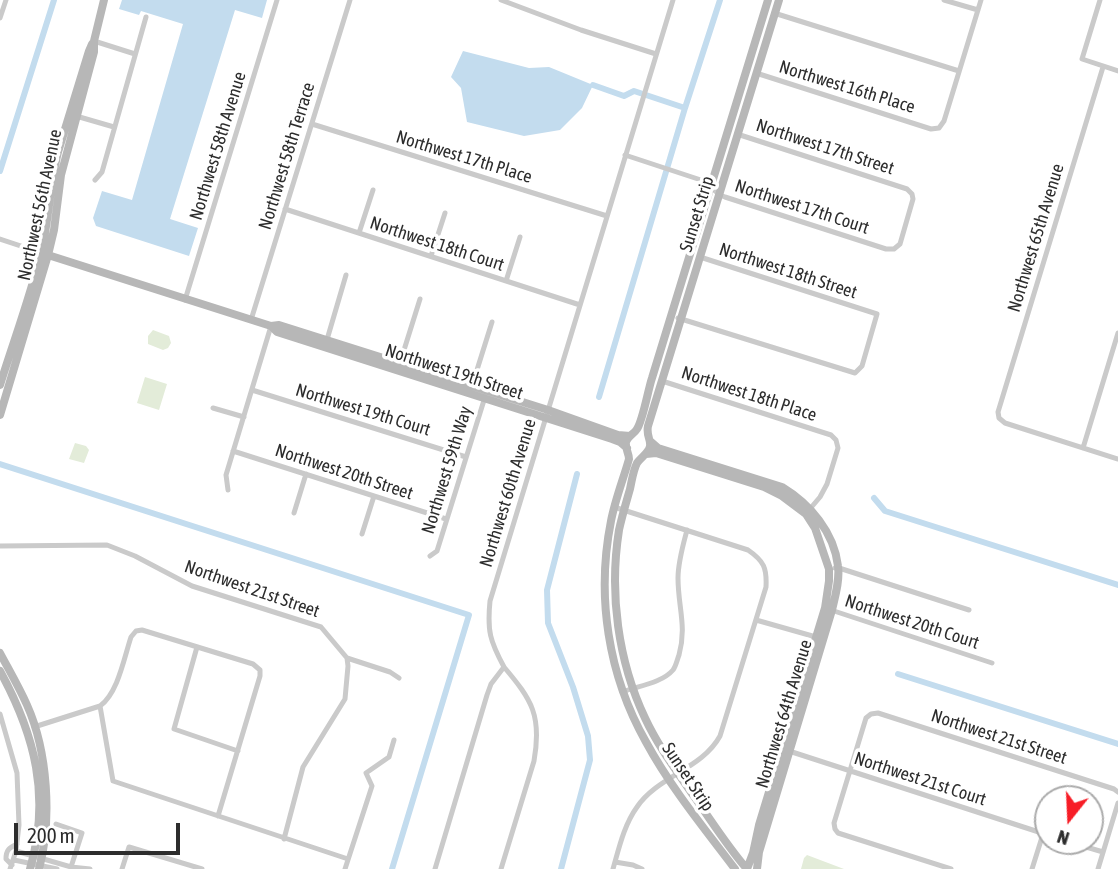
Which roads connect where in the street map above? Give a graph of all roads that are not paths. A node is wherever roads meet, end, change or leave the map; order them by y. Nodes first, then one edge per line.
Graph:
1 (6, 0) edge
2 (104, 0) edge
3 (277, 0) edge
4 (350, 0) edge
5 (501, 0) edge
6 (673, 0) edge
7 (768, 0) edge
8 (779, 0) edge
9 (944, 0) edge
10 (981, 0) edge
11 (1100, 0) edge
12 (765, 10) junction
13 (978, 10) junction
14 (775, 14) junction
15 (146, 17) dead end
16 (0, 18) edge
17 (94, 41) junction
18 (135, 54) junction
19 (656, 54) junction
20 (1103, 67) junction
21 (746, 70) junction
22 (959, 71) junction
23 (1118, 71) edge
24 (756, 74) junction
25 (73, 115) junction
26 (312, 124) junction
27 (114, 127) junction
28 (728, 131) junction
29 (738, 134) junction
30 (625, 155) junction
31 (95, 180) dead end
32 (711, 186) junction
33 (373, 190) dead end
34 (720, 195) junction
35 (285, 209) junction
36 (445, 213) dead end
37 (607, 216) junction
38 (359, 233) junction
39 (520, 237) dead end
40 (0, 239) edge
41 (894, 249) joint
42 (44, 254) junction
43 (690, 254) junction
44 (431, 256) junction
45 (701, 258) junction
46 (346, 275) dead end
47 (506, 281) junction
48 (420, 299) dead end
49 (185, 300) junction
50 (580, 305) junction
51 (672, 316) junction
52 (682, 319) junction
53 (251, 320) junction
54 (492, 321) dead end
55 (271, 326) junction
56 (1118, 333) edge
57 (326, 344) junction
58 (398, 367) junction
59 (652, 378) junction
60 (663, 382) junction
61 (0, 386) edge
62 (471, 389) junction
63 (252, 390) junction
64 (486, 394) junction
65 (214, 408) dead end
66 (547, 414) junction
67 (0, 415) edge
68 (244, 417) junction
69 (632, 434) junction
70 (649, 439) junction
71 (1083, 448) junction
72 (628, 450) junction
73 (233, 451) junction
74 (645, 454) junction
75 (466, 457) junction
76 (1118, 459) edge
77 (306, 474) junction
78 (228, 490) dead end
79 (373, 496) junction
80 (614, 507) junction
81 (624, 510) junction
82 (808, 511) junction
83 (294, 513) dead end
84 (446, 519) junction
85 (687, 530) junction
86 (362, 534) dead end
87 (0, 545) edge
88 (430, 556) dead end
89 (839, 568) junction
90 (829, 569) junction
91 (828, 609) junction
92 (969, 610) dead end
93 (618, 619) junction
94 (756, 620) junction
95 (606, 621) junction
96 (816, 637) junction
97 (197, 647) junction
98 (0, 653) edge
99 (347, 658) junction
100 (992, 663) dead end
101 (503, 667) junction
102 (0, 671) edge
103 (399, 678) dead end
104 (632, 688) junction
105 (622, 692) junction
106 (100, 706) junction
107 (0, 713) edge
108 (31, 728) junction
109 (394, 740) dead end
110 (786, 750) junction
111 (239, 751) junction
112 (849, 771) junction
113 (678, 772) junction
114 (668, 779) junction
115 (1118, 792) edge
116 (1118, 803) edge
117 (218, 816) junction
118 (56, 824) dead end
119 (1034, 831) edge
120 (284, 839) junction
121 (17, 844) junction
122 (1104, 846) edge
123 (754, 847) junction
124 (731, 849) junction
125 (16, 851) junction
126 (348, 859) junction
127 (176, 861) junction
128 (36, 864) edge
129 (12, 865) edge
130 (614, 866) edge
131 (69, 868) edge
132 (57, 869) edge
133 (90, 869) edge
134 (122, 869) edge
135 (173, 869) edge
136 (202, 869) edge
137 (345, 869) edge
138 (435, 869) edge
139 (502, 869) edge
140 (642, 869) edge
141 (735, 869) edge
142 (748, 869) edge
143 (757, 869) edge
144 (951, 869) edge

1 - 16 street
2 - 17 street, Northwest 56th Avenue
3 - 49 street, Northwest 58th Avenue
4 - 26 street, Northwest 58th Terrace
5 - 19 street
6 - 19 street, Northwest 60th Avenue
7 - 12 street, Sunset Strip
8 - 14 street, Sunset Strip
9 - 13 street
10 - 13 street
11 - 20 street
12 - 14 street
12 - 21 street, Sunset Strip
13 - 22 street
14 - 22 street
14 - 24 street, Sunset Strip
15 - 18 street
17 - 18 street
17 - 25 street, Northwest 56th Avenue
18 - 27 street
19 - 30 street, Northwest 60th Avenue
20 - 23 street
20 - 71 street, Northwest 65th Avenue
21 - 24 street, Northwest 16th Place
21 - 28 street, Sunset Strip
22 - 24 street, Northwest 16th Place
24 - 29 street, Sunset Strip
25 - 27 street
25 - 42 street, Northwest 56th Avenue
26 - 35 street, Northwest 58th Terrace
26 - 37 street, Northwest 17th Place
27 - 31 street
28 - 29 street, Northwest 17th Street
28 - 32 street, Sunset Strip
29 - 34 street, Sunset Strip
29 - 41 street, Northwest 17th Street
30 - 32 street, Northwest 17th Court
30 - 37 street, Northwest 60th Avenue
32 - 34 street, Northwest 17th Court
32 - 43 street, Sunset Strip
33 - 38 street
34 - 41 street, Northwest 17th Court
34 - 45 street, Sunset Strip
35 - 38 street, Northwest 18th Court
35 - 53 street, Northwest 58th Terrace
36 - 44 street
37 - 50 street, Northwest 60th Avenue
38 - 44 street, Northwest 18th Court
39 - 47 street
40 - 42 street, Northwest 19th Street
42 - 49 street, Northwest 19th Street
42 - 61 street, Northwest 56th Avenue
42 - 67 street, Northwest 56th Avenue
43 - 45 street, Northwest 18th Street
43 - 51 street, Sunset Strip
44 - 47 street, Northwest 18th Court
45 - 52 street, Sunset Strip
45 - 52 street, Northwest 18th Street
46 - 57 street
47 - 50 street, Northwest 18th Court
48 - 58 street
49 - 53 street, Northwest 19th Street
50 - 66 street, Northwest 60th Avenue
51 - 52 street
51 - 59 street, Sunset Strip
52 - 60 street, Sunset Strip
53 - 55 street, Northwest 19th Street
54 - 62 street, Northwest 59th Way
55 - 57 street, Northwest 19th Street
55 - 63 street
56 - 71 street
57 - 58 street, Northwest 19th Street
58 - 62 street, Northwest 19th Street
59 - 60 street, Northwest 18th Place
59 - 69 street, Sunset Strip
60 - 70 street, Sunset Strip
60 - 82 street, Northwest 18th Place
62 - 64 street, Northwest 19th Street
63 - 68 street
63 - 75 street, Northwest 19th Court
64 - 66 street, Northwest 19th Street
64 - 75 street, Northwest 59th Way
65 - 68 street
66 - 69 street, Northwest 19th Street
66 - 72 street, Northwest 19th Street
66 - 101 street, Northwest 60th Avenue
68 - 73 street
69 - 70 street
69 - 72 street
70 - 74 street
70 - 82 street
71 - 76 street
72 - 74 street
72 - 80 street, Sunset Strip
73 - 77 street, Northwest 20th Street
73 - 78 street
74 - 81 street, Sunset Strip
74 - 82 street
75 - 84 street, Northwest 59th Way
77 - 79 street, Northwest 20th Street
77 - 83 street
79 - 84 street, Northwest 20th Street
79 - 86 street
80 - 81 street
80 - 95 street, Sunset Strip
81 - 85 street
81 - 93 street, Sunset Strip
82 - 89 street
82 - 90 street
84 - 88 street, Northwest 59th Way
85 - 94 street
85 - 104 street
87 - 99 street, Northwest 21st Street
89 - 90 street
89 - 91 street, Northwest 64th Avenue
89 - 92 street
90 - 91 street, Northwest 64th Avenue
91 - 96 street, Northwest 64th Avenue
91 - 100 street, Northwest 20th Court
91 - 110 street, Northwest 64th Avenue
93 - 95 street
93 - 104 street, Sunset Strip
94 - 96 street
94 - 113 street
95 - 105 street, Sunset Strip
96 - 110 street, Northwest 64th Avenue
97 - 106 street
97 - 111 street
97 - 111 street
98 - 108 street
99 - 103 street
99 - 120 street
101 - 138 street
101 - 139 street, Northwest 60th Avenue
102 - 108 street
104 - 105 street
104 - 113 street, Sunset Strip
105 - 114 street, Sunset Strip
106 - 108 street
106 - 117 street
107 - 121 street
108 - 128 street
109 - 126 street
110 - 112 street, Northwest 21st Court
110 - 123 street, Northwest 64th Avenue
110 - 143 street, Northwest 64th Avenue
111 - 117 street
112 - 115 street, Northwest 21st Street
112 - 119 street, Northwest 21st Court
112 - 144 street
113 - 114 street
113 - 124 street, Sunset Strip
114 - 130 street
114 - 141 street, Sunset Strip
116 - 122 street
117 - 120 street
118 - 131 street
120 - 126 street
121 - 125 street
121 - 129 street
123 - 124 street
123 - 142 street, Northwest 64th Avenue
124 - 142 street, Sunset Strip
125 - 128 street
125 - 129 street
126 - 137 street
127 - 134 street
127 - 135 street
127 - 136 street
128 - 129 street
128 - 131 street
128 - 132 street
130 - 140 street
131 - 133 street

